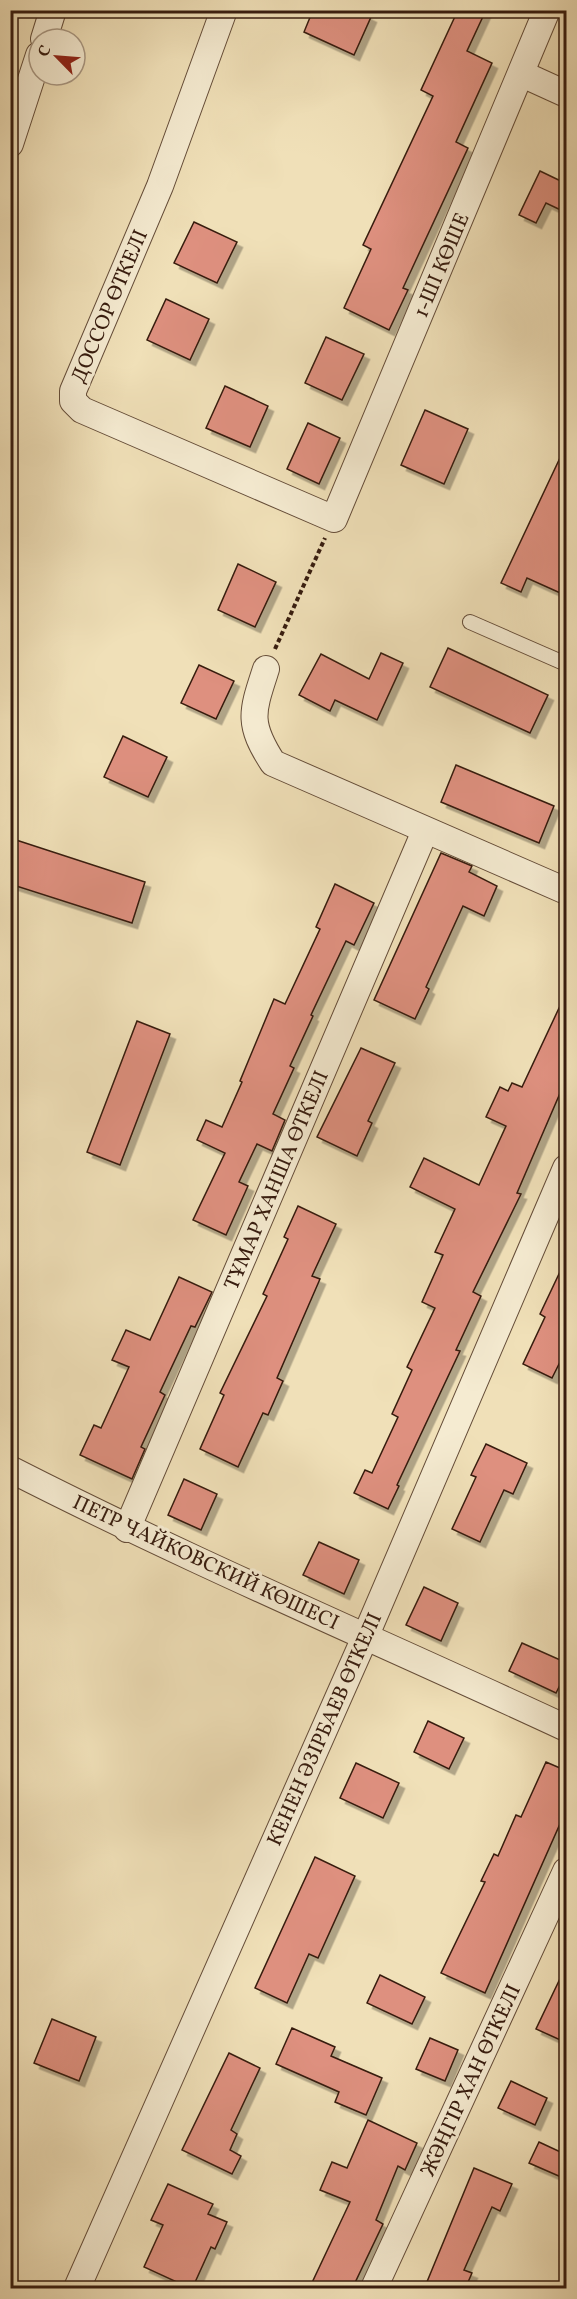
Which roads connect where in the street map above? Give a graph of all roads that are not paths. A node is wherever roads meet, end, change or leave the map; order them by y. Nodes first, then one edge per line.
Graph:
1 (53, 10) edge
2 (224, 10) edge
3 (547, 10) edge
4 (48, 27) edge
5 (522, 74) junction
6 (29, 87) edge
7 (567, 94) edge
8 (10, 144) edge
9 (334, 519) joint
10 (470, 622) dead end
11 (567, 664) edge
12 (266, 669) road end
13 (425, 831) junction
14 (567, 891) edge
15 (567, 1168) edge
16 (10, 1469) edge
17 (127, 1529) junction
18 (366, 1635) junction
19 (567, 1728) edge
20 (567, 1871) edge
21 (77, 2289) edge
22 (374, 2289) edge

1 - 4 street
2 - 9 street, ДОССОР ӨТКЕЛІ
3 - 5 street, 1-ШІ КӨШЕ
5 - 7 street
5 - 9 street, 1-ШІ КӨШЕ
6 - 8 street
10 - 11 lane
12 - 13 street
13 - 14 street
13 - 17 street, ТҰМАР ХАНША ӨТКЕЛІ
15 - 18 street, КЕНЕН ӘЗІРБАЕВ ӨТКЕЛІ
16 - 17 street, ПЕТР ЧАЙКОВСКИЙ КӨШЕСІ
17 - 18 street, ПЕТР ЧАЙКОВСКИЙ КӨШЕСІ
18 - 19 street, ПЕТР ЧАЙКОВСКИЙ КӨШЕСІ
18 - 21 street, КЕНЕН ӘЗІРБАЕВ ӨТКЕЛІ
20 - 22 street, ЖӘҢГІР ХАН ӨТКЕЛІ

